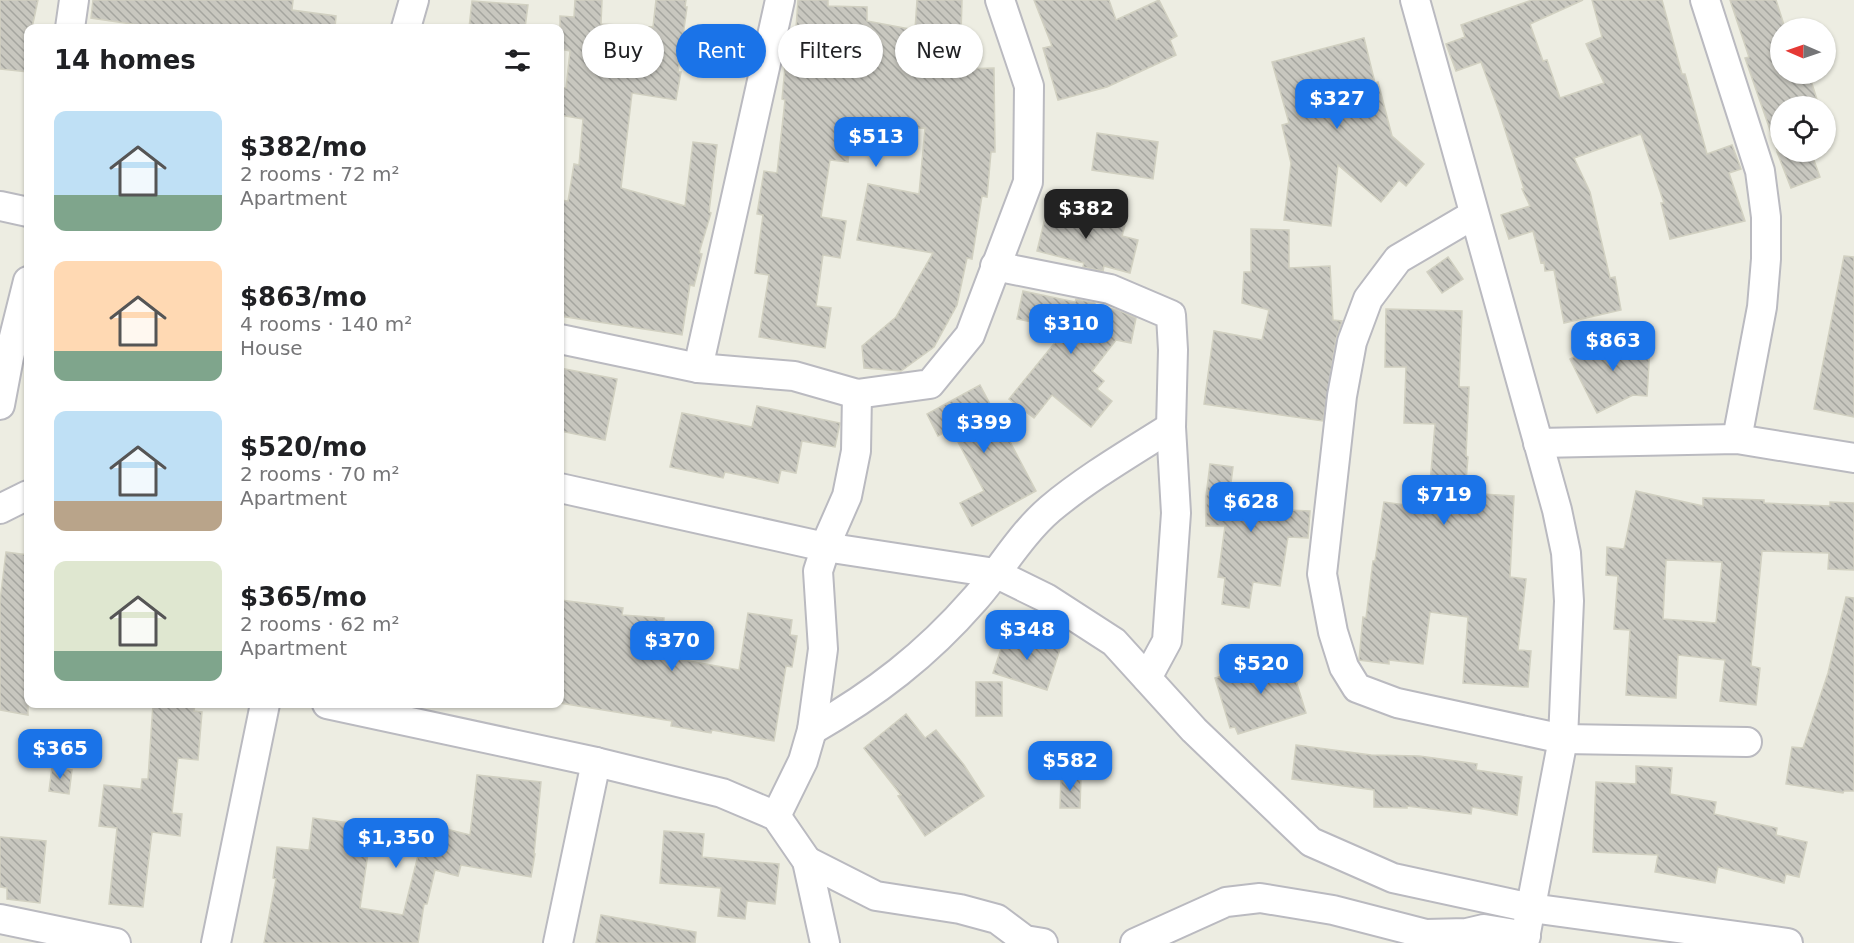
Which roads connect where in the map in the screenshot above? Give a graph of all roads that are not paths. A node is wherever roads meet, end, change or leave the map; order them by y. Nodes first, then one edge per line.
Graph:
1 (74, 0) edge
2 (414, 0) edge
3 (780, 0) edge
4 (1000, 0) edge
5 (1415, 0) edge
6 (1705, 0) edge
7 (71, 24) edge
8 (407, 24) edge
9 (0, 206) edge
10 (24, 211) edge
11 (1473, 215) junction
12 (995, 266) junction
13 (24, 297) edge
14 (564, 340) edge
15 (698, 368) junction
16 (857, 394) junction
17 (0, 405) edge
18 (1171, 427) junction
19 (1737, 439) junction
20 (1538, 443) junction
21 (1854, 458) edge
22 (564, 489) edge
23 (24, 497) edge
24 (0, 509) edge
25 (825, 547) junction
26 (995, 573) junction
27 (1147, 678) junction
28 (264, 708) edge
29 (346, 708) edge
30 (812, 730) junction
31 (1563, 739) junction
32 (1747, 742) dead end
33 (596, 762) junction
34 (776, 816) junction
35 (807, 861) junction
36 (1531, 908) junction
37 (0, 919) edge
38 (1525, 939) edge
39 (116, 943) edge
40 (216, 943) edge
41 (558, 943) edge
42 (825, 943) edge
43 (1043, 943) edge
44 (1135, 943) edge
45 (1788, 943) edge

1 - 7 street
2 - 8 street
3 - 15 street
4 - 12 street
5 - 11 street
6 - 19 street
9 - 10 street
11 - 20 street
11 - 31 street
12 - 16 street
12 - 18 street
13 - 17 street
14 - 15 street
15 - 16 street
16 - 25 street
18 - 26 street
18 - 27 street
19 - 20 street
19 - 21 street
20 - 31 street
22 - 25 street
23 - 24 street
25 - 26 street
25 - 30 street
26 - 27 street
26 - 30 street
27 - 36 street
28 - 40 street
29 - 33 street
30 - 34 street
31 - 32 street
31 - 36 street
33 - 34 street
33 - 41 street
34 - 35 street
35 - 42 street
35 - 43 street
36 - 38 street
36 - 45 street
37 - 39 street
38 - 44 street

